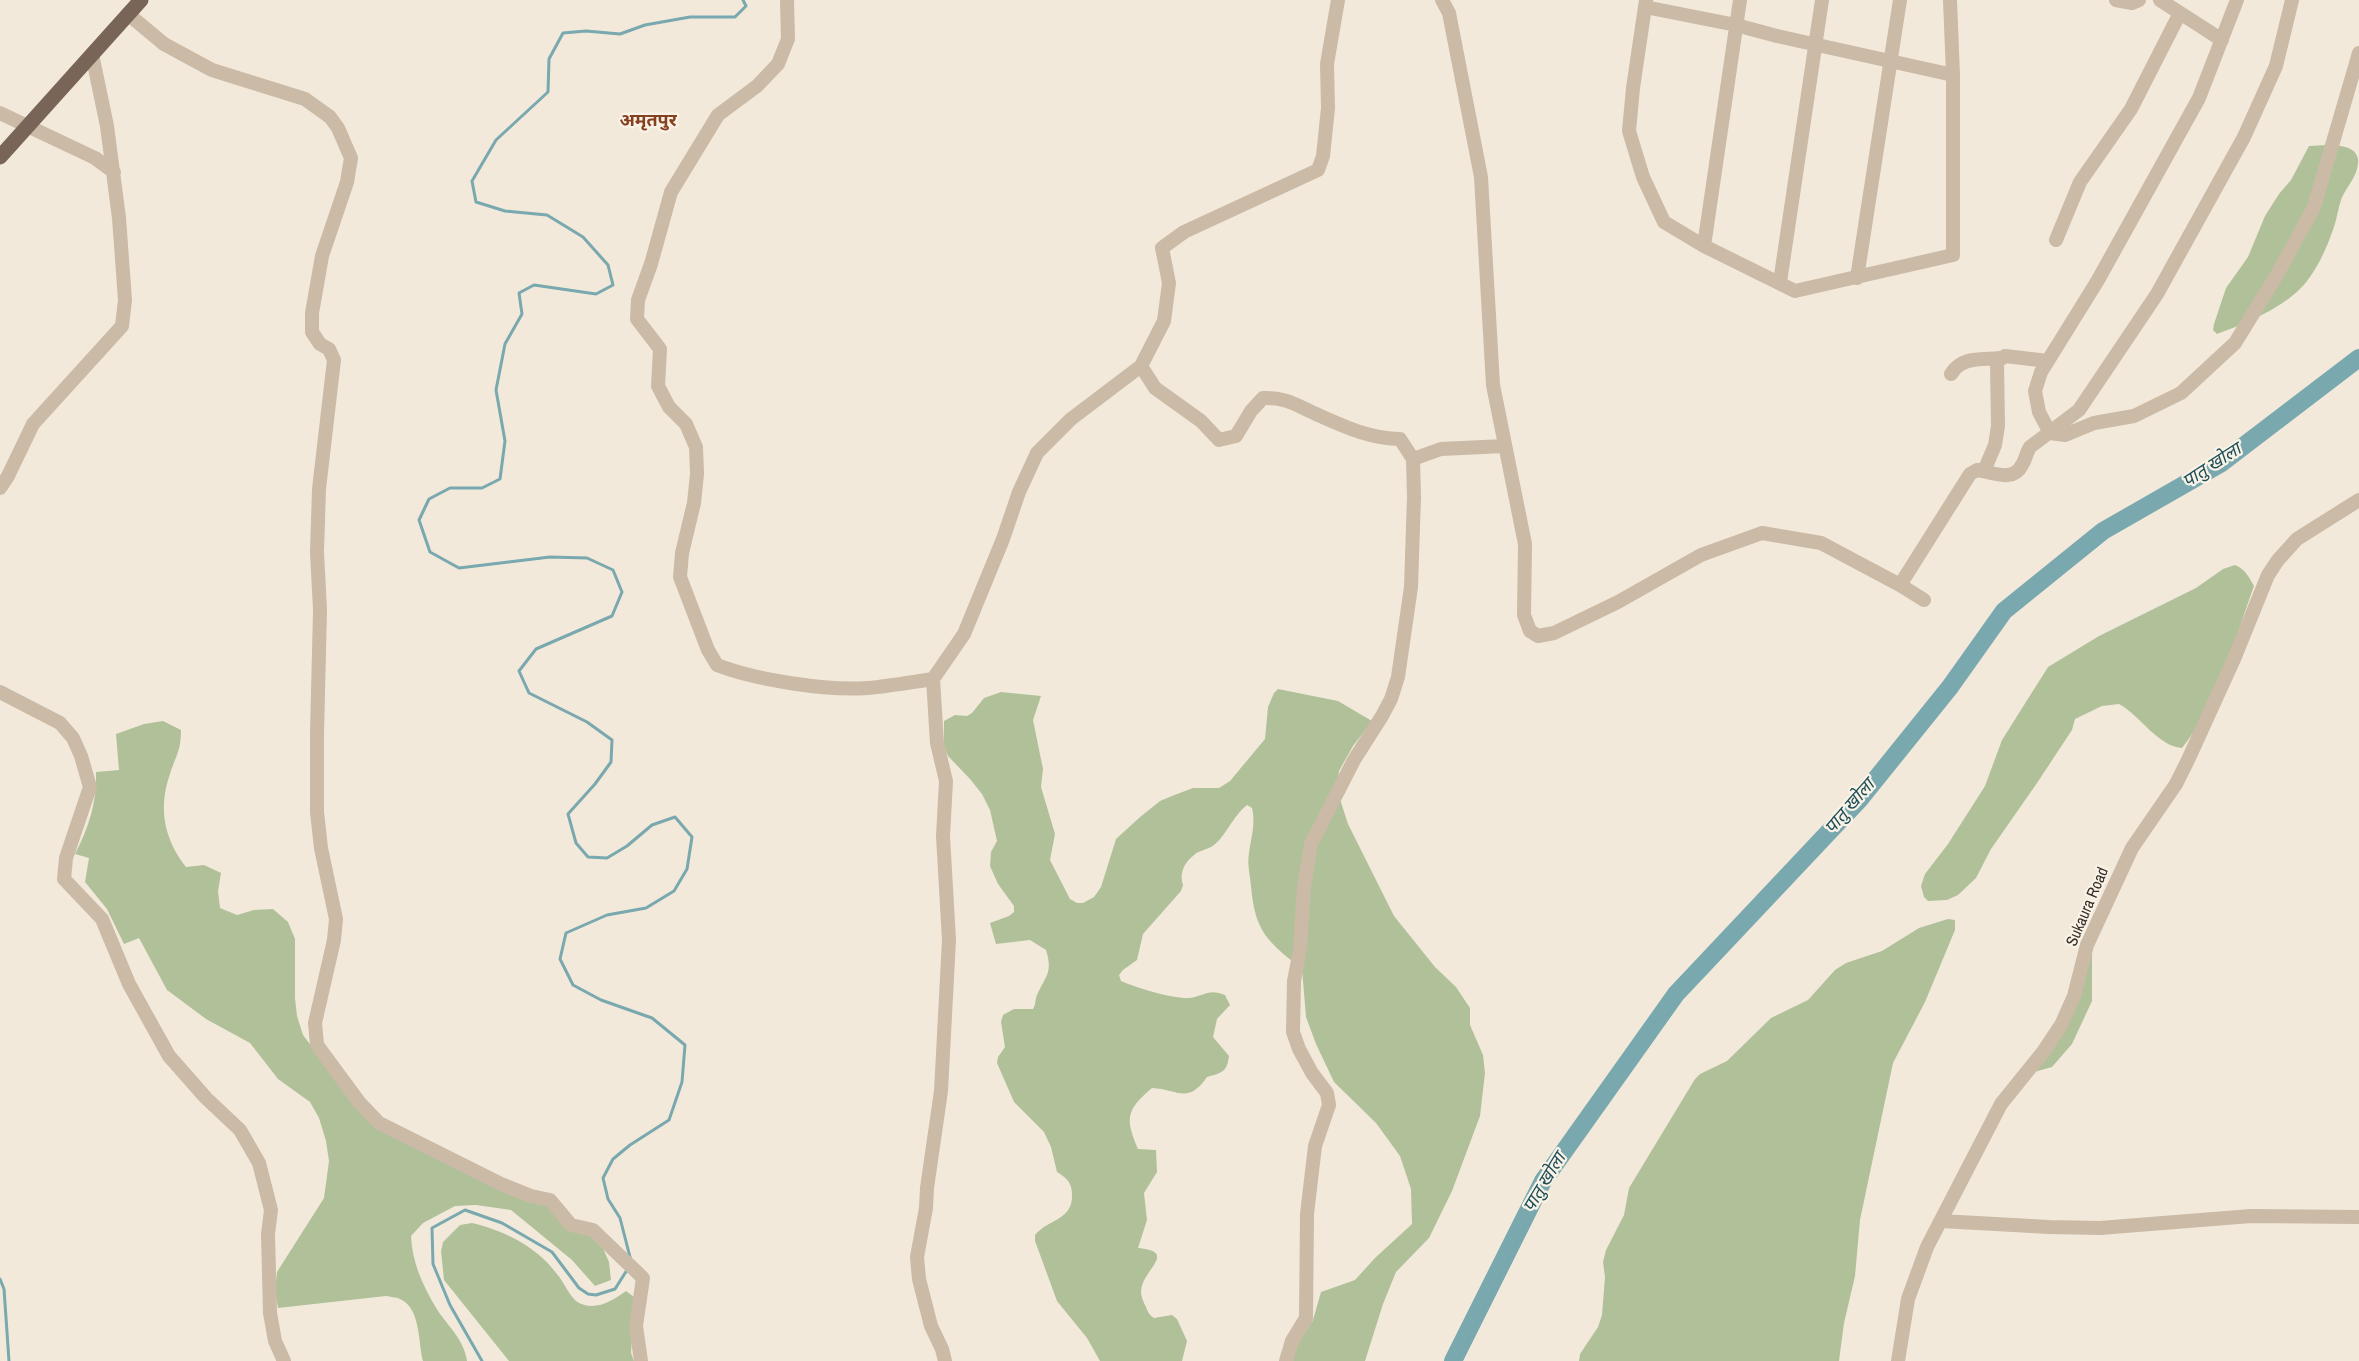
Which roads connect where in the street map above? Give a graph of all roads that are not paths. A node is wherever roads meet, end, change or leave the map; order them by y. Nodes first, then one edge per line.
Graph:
1 (141, 0) edge
2 (787, 0) edge
3 (1338, 0) edge
4 (1442, 0) edge
5 (1740, 0) edge
6 (1822, 0) edge
7 (1900, 0) edge
8 (1950, 0) edge
9 (2116, 0) edge
10 (2139, 0) edge
11 (2160, 0) edge
12 (2237, 0) edge
13 (2292, 0) edge
14 (1645, 3) edge
15 (2180, 13) junction
16 (128, 15) junction
17 (1736, 25) junction
18 (2222, 40) junction
19 (1816, 43) junction
20 (2359, 53) edge
21 (92, 54) junction
22 (1891, 60) junction
23 (1953, 75) junction
24 (0, 113) edge
25 (28, 126) junction
26 (0, 157) edge
27 (114, 172) junction
28 (2056, 240) dead end
29 (1704, 246) junction
30 (1857, 278) junction
31 (1780, 282) junction
32 (2000, 358) junction
33 (2048, 361) junction
34 (1141, 366) junction
35 (1951, 374) dead end
36 (2050, 433) junction
37 (1504, 446) junction
38 (1413, 459) junction
39 (1984, 471) junction
40 (0, 488) edge
41 (2359, 500) edge
42 (1900, 585) junction
43 (1924, 600) dead end
44 (933, 679) junction
45 (0, 692) edge
46 (2359, 1217) edge
47 (1941, 1221) junction
48 (284, 1361) edge
49 (641, 1361) edge
50 (945, 1361) edge
51 (1286, 1361) edge
52 (1898, 1361) edge

1 - 16 main road
2 - 44 street
3 - 34 street
4 - 37 street
5 - 17 street
6 - 19 street
7 - 22 street
8 - 23 street
9 - 10 street
11 - 15 street
12 - 18 street
13 - 36 street
14 - 17 street
14 - 29 street
15 - 18 street
15 - 28 street
16 - 21 main road
16 - 49 street
17 - 19 street
17 - 29 street
18 - 33 street
19 - 22 street
19 - 31 street
20 - 36 street
21 - 25 main road
21 - 27 street
22 - 23 street
22 - 30 street
23 - 30 street
24 - 25 street
25 - 26 main road
25 - 27 street
27 - 40 street
29 - 31 street
30 - 31 street
32 - 33 street
32 - 35 street
32 - 39 street
33 - 36 street
34 - 38 street
34 - 44 street
36 - 39 street
37 - 38 street
37 - 42 street
38 - 51 street
39 - 42 street
41 - 47 street, Sukaura Road
42 - 43 street
44 - 50 street
45 - 48 street
46 - 47 street
47 - 52 street, Sukaura Road

